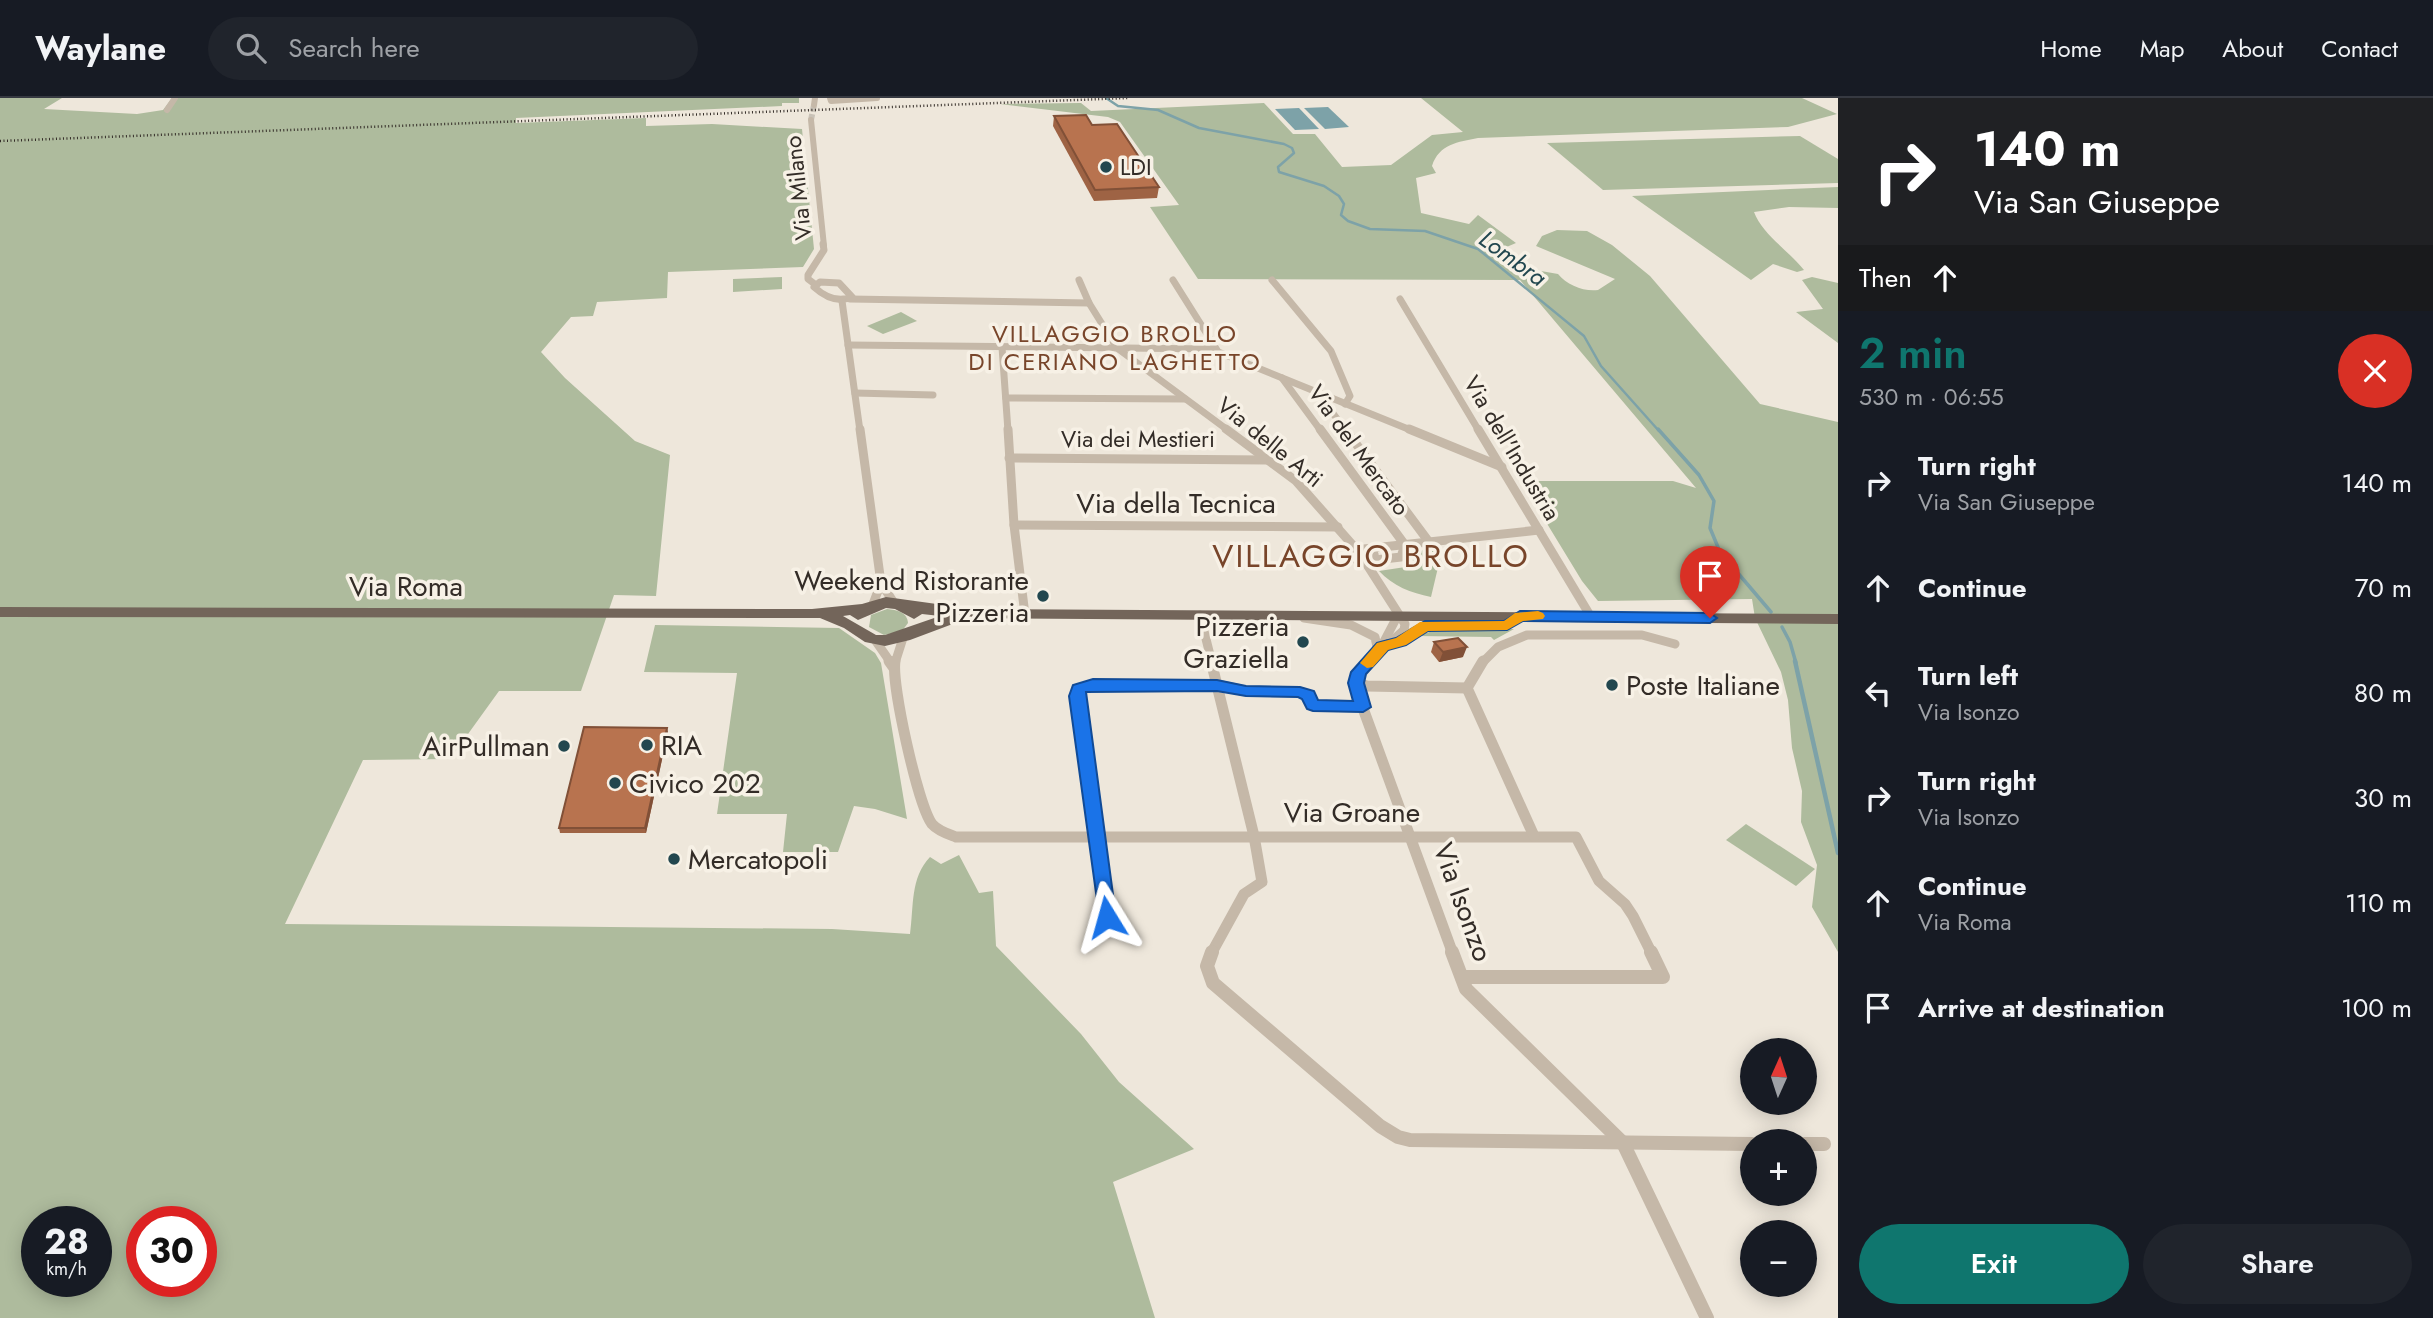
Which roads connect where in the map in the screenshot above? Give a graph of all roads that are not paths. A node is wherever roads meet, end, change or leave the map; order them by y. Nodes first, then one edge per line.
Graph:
1 (175, 98) edge
2 (830, 98) edge
3 (877, 98) edge
4 (847, 99) edge
5 (167, 110) dead end
6 (811, 120) tunnel mouth
7 (1173, 280) dead end
8 (1272, 280) dead end
9 (1079, 281) dead end
10 (816, 285) junction
11 (1400, 299) dead end
12 (846, 300) junction
13 (1089, 303) junction
14 (848, 345) junction
15 (1002, 347) junction
16 (1117, 348) junction
17 (1217, 351) junction
18 (1282, 378) junction
19 (1317, 392) junction
20 (855, 393) junction
21 (933, 395) dead end
22 (1006, 398) junction
23 (1185, 399) junction
24 (1345, 404) junction
25 (1009, 458) junction
26 (1266, 460) junction
27 (1502, 467) junction
28 (1014, 525) junction
29 (1338, 527) junction
30 (1539, 530) junction
31 (1429, 542) junction
32 (1405, 545) junction
33 (1360, 549) junction
34 (1370, 561) junction
35 (881, 583) junction
36 (900, 605) junction
37 (869, 607) junction
38 (0, 612) edge
39 (812, 614) junction
40 (973, 614) junction
41 (1025, 615) junction
42 (1200, 615) junction
43 (1398, 615) junction
44 (1291, 616) junction
45 (1520, 616) junction
46 (1591, 617) junction
47 (1838, 619) edge
48 (859, 630) junction
49 (908, 634) junction
50 (875, 640) junction
51 (1675, 644) dead end
52 (1383, 647) junction
53 (894, 668) junction
54 (1356, 683) junction
55 (1217, 685) junction
56 (1467, 688) junction
57 (1363, 707) junction
58 (1096, 836) junction
59 (1254, 836) junction
60 (1411, 836) junction
61 (1534, 836) junction
62 (1107, 917) dead end
63 (1462, 977) junction
64 (1623, 1143) junction
65 (1740, 1144) edge
66 (1817, 1144) edge
67 (1824, 1144) dead end
68 (1707, 1318) edge

1 - 5 street
2 - 4 street
3 - 4 street
6 - 10 street, Via Milano
7 - 17 street
8 - 24 street
9 - 13 street
10 - 12 street
10 - 12 street
11 - 27 street, Via dell'Industria
12 - 13 street
12 - 14 street
13 - 16 street
14 - 15 street
14 - 20 street
15 - 16 street
15 - 22 street
16 - 17 street
16 - 23 street, Via delle Arti
17 - 18 street
18 - 19 street
18 - 32 street, Via del Mercato
19 - 24 street
19 - 31 street, Via del Mercato
20 - 21 street
20 - 35 street
22 - 23 street
22 - 25 street
23 - 26 street, Via delle Arti
24 - 27 street
25 - 26 street, Via dei Mestieri
25 - 28 street
26 - 29 street, Via delle Arti
27 - 30 street, Via dell'Industria
28 - 29 street, Via della Tecnica
28 - 41 street
29 - 33 street, Via delle Arti
30 - 31 street
30 - 46 street, Via dell'Industria
31 - 32 street
32 - 33 street
32 - 34 street
33 - 34 street, Via delle Arti
34 - 43 street
35 - 36 street
35 - 37 street
36 - 37 main road
36 - 40 main road
36 - 49 main road
37 - 39 main road, Via Roma
37 - 48 main road
38 - 39 main road, Via Roma
39 - 48 main road, Via Roma
40 - 41 main road
40 - 49 main road
41 - 42 main road
42 - 44 main road
42 - 55 street
43 - 44 main road
43 - 45 main road
43 - 52 street
44 - 52 street
45 - 46 main road
45 - 52 street
46 - 47 main road
48 - 50 main road
49 - 50 main road
49 - 53 street
50 - 53 street
51 - 56 street
52 - 54 street
53 - 58 street, Via Groane
54 - 56 street
54 - 57 street, Via Isonzo
55 - 57 street
55 - 58 street
55 - 59 street
56 - 61 street
57 - 60 street, Via Isonzo
58 - 59 street, Via Groane
58 - 62 street
59 - 60 street, Via Groane
59 - 64 street
60 - 61 street, Via Groane
60 - 63 street, Via Isonzo
61 - 63 street, Via Groane
63 - 64 street, Via Isonzo
64 - 65 street
64 - 68 street, Via Isonzo
66 - 67 street

